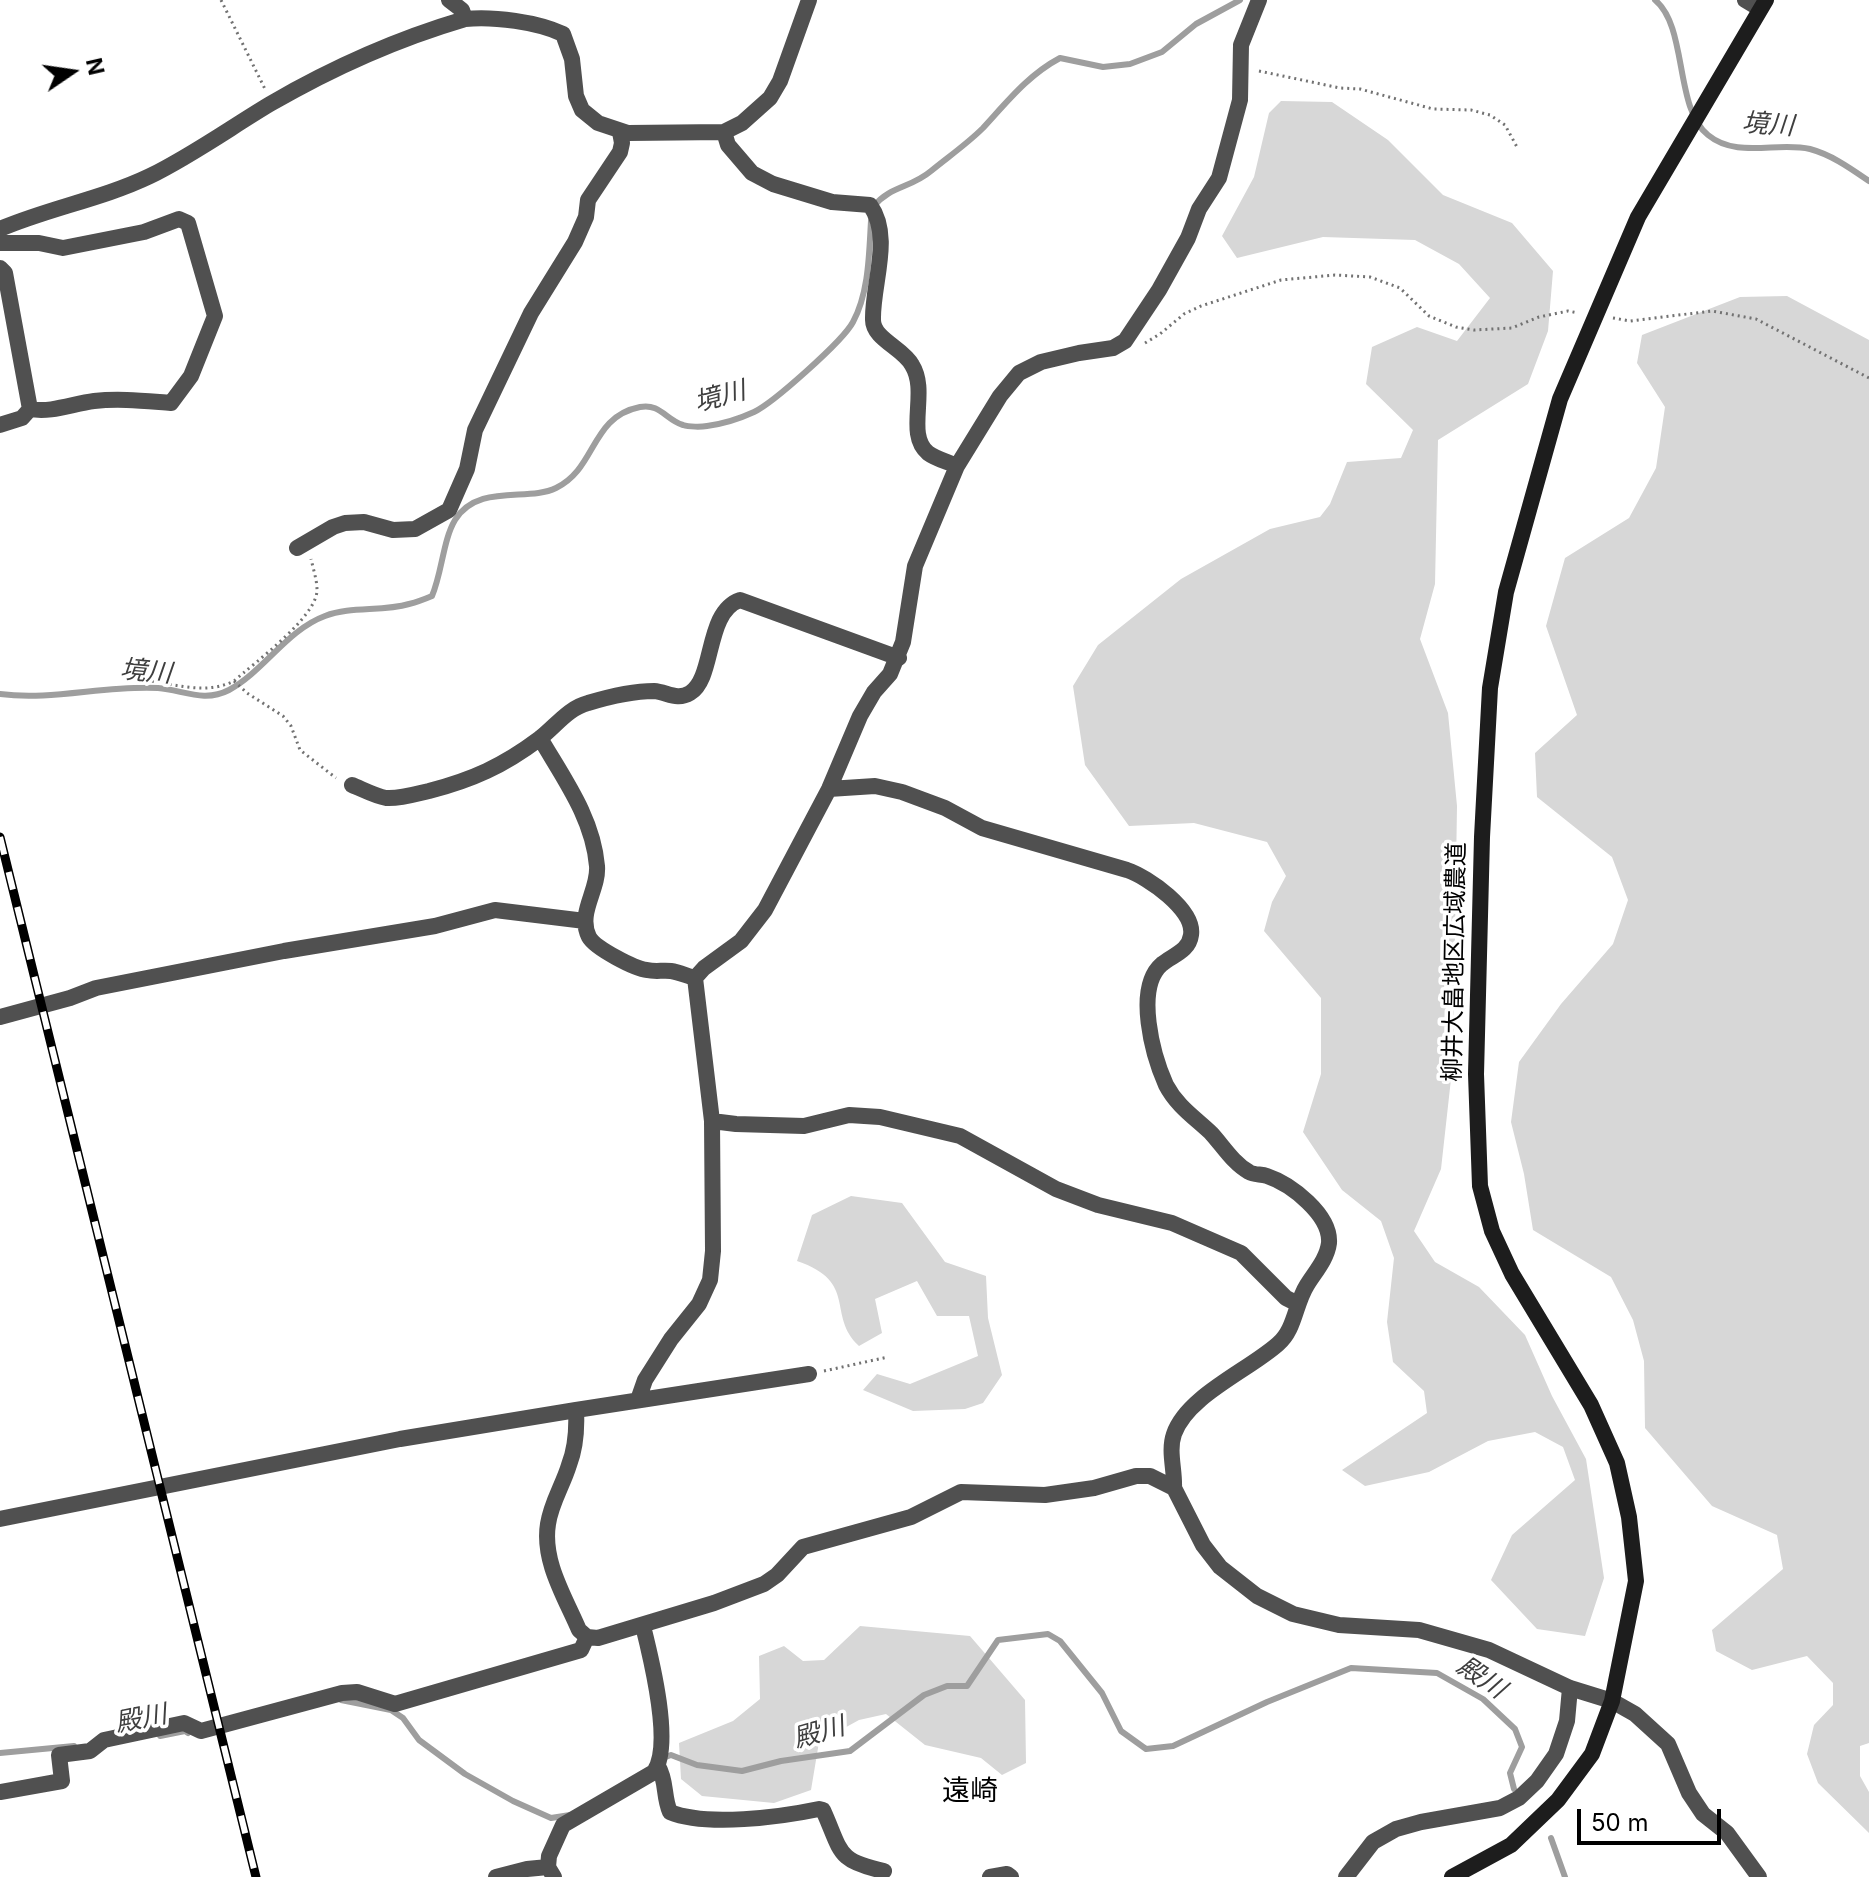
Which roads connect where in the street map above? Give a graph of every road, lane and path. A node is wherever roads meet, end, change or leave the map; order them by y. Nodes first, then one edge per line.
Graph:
1 (221, 0) edge
2 (449, 0) edge
3 (809, 0) edge
4 (1259, 0) edge
5 (1745, 0) edge
6 (1763, 5) edge
7 (465, 19) junction
8 (1239, 68) junction
9 (271, 104) junction
10 (620, 132) junction
11 (724, 132) junction
12 (1517, 147) dead end
13 (0, 229) edge
14 (0, 243) edge
15 (0, 268) edge
16 (1594, 316) junction
17 (1125, 341) junction
18 (1869, 378) edge
19 (30, 409) junction
20 (0, 425) edge
21 (957, 466) junction
22 (301, 546) joint
23 (899, 658) junction
24 (134, 679) dead end
25 (234, 681) junction
26 (540, 738) junction
27 (352, 785) joint
28 (829, 789) junction
29 (585, 921) junction
30 (695, 978) junction
31 (0, 1017) edge
32 (712, 1121) junction
33 (1298, 1304) junction
34 (888, 1357) dead end
35 (809, 1374) joint
36 (638, 1400) junction
37 (576, 1410) junction
38 (1174, 1488) junction
39 (0, 1519) edge
40 (643, 1626) junction
41 (587, 1637) junction
42 (1570, 1688) junction
43 (1612, 1701) junction
44 (658, 1766) junction
45 (0, 1792) edge
46 (884, 1871) dead end
47 (551, 1872) edge
48 (496, 1877) edge
49 (990, 1877) edge
50 (1011, 1877) edge
51 (1346, 1877) edge
52 (1452, 1877) edge
53 (1759, 1877) edge

1 - 9 path
2 - 7 street
3 - 11 street
4 - 8 street
5 - 6 street
6 - 16 street, 柳井大畠地区広域農道
7 - 9 street
7 - 10 street
8 - 12 path
8 - 17 street
9 - 13 street
10 - 11 street
10 - 22 street
11 - 21 street
14 - 19 street
15 - 19 street
16 - 17 path
16 - 18 path
16 - 43 street, 柳井大畠地区広域農道
17 - 21 street
19 - 20 street
21 - 23 street
22 - 25 path
23 - 26 street
23 - 28 street
24 - 25 path
25 - 27 path
26 - 27 street
26 - 29 street
28 - 30 street
28 - 33 street
29 - 30 street
29 - 31 street
30 - 32 street
32 - 33 street
32 - 36 street
33 - 38 street
34 - 35 path
35 - 36 street
36 - 37 street
37 - 39 street
37 - 41 street
38 - 40 street
38 - 42 street
40 - 41 street
40 - 44 street
41 - 45 street
42 - 43 street
42 - 51 street
43 - 52 street, 柳井大畠地区広域農道
43 - 53 street
44 - 46 street
44 - 47 street
47 - 48 street
49 - 50 street

